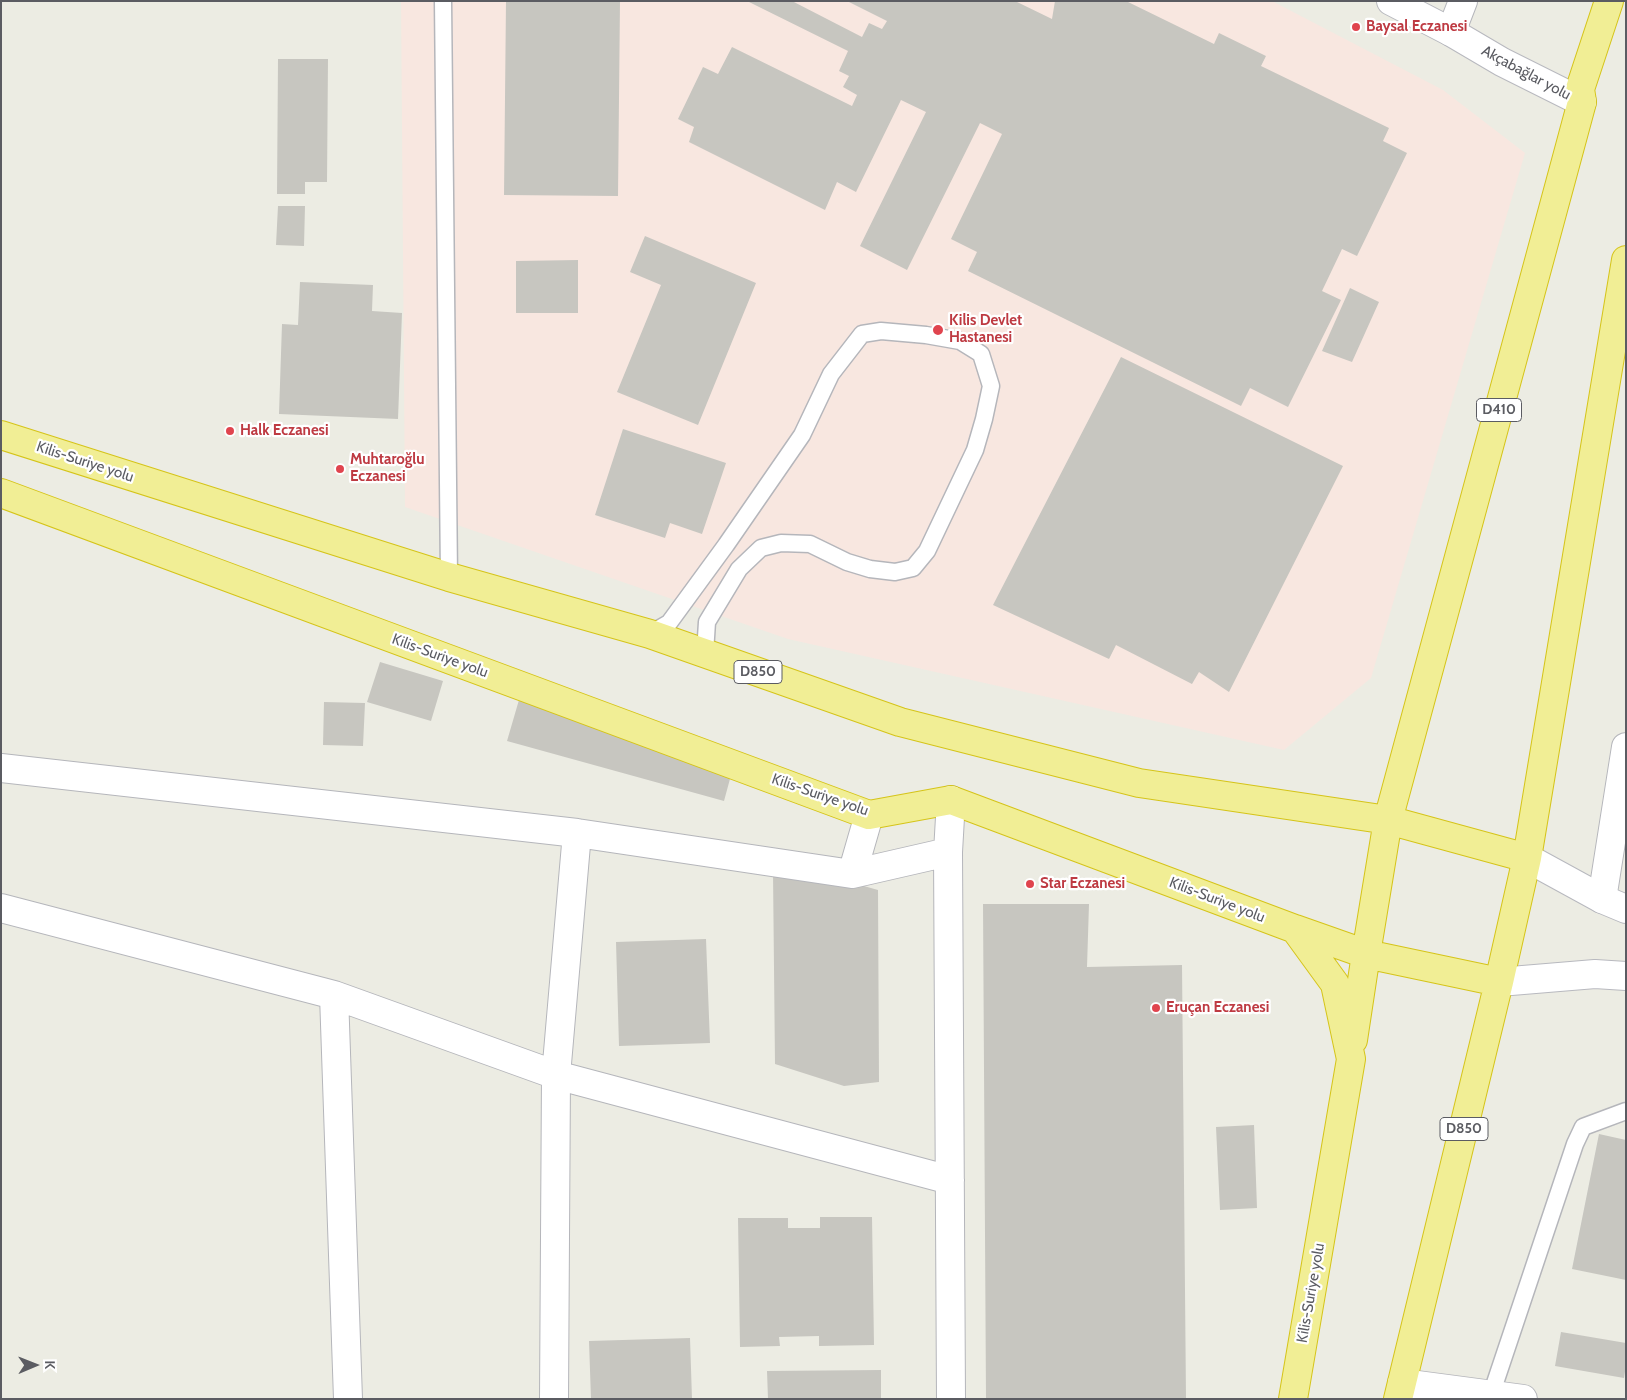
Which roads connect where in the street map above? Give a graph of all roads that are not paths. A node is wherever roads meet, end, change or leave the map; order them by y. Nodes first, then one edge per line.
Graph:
1 (443, 1) edge
2 (1391, 1) edge
3 (1463, 1) edge
4 (1609, 1) edge
5 (1451, 32) junction
6 (1582, 102) junction
7 (1626, 260) edge
8 (1, 435) edge
9 (1, 493) edge
10 (449, 578) junction
11 (650, 634) junction
12 (704, 653) junction
13 (1626, 746) edge
14 (1, 768) edge
15 (951, 800) junction
16 (869, 815) junction
17 (1388, 820) junction
18 (577, 832) junction
19 (948, 852) junction
20 (1527, 858) junction
21 (852, 874) junction
22 (1614, 904) edge
23 (1, 908) edge
24 (1295, 929) junction
25 (1366, 954) junction
26 (1626, 976) edge
27 (1500, 982) junction
28 (334, 995) junction
29 (1351, 1059) junction
30 (556, 1075) junction
31 (1626, 1111) edge
32 (950, 1180) junction
33 (1400, 1391) edge
34 (1491, 1395) junction
35 (348, 1399) edge
36 (554, 1399) edge
37 (951, 1399) edge
38 (1293, 1399) edge
39 (1523, 1399) edge

1 - 10 lane
2 - 5 street, Akçabağlar yolu
3 - 5 street
4 - 6 highway, D410
5 - 6 street, Akçabağlar yolu
6 - 17 highway, D410
7 - 20 highway
8 - 10 highway, Kilis-Suriye yolu / D850
9 - 16 highway, Kilis-Suriye yolu
10 - 11 highway, Kilis-Suriye yolu / D850
11 - 12 highway, Kilis-Suriye yolu / D850
11 - 12 lane
12 - 17 highway, Kilis-Suriye yolu / D850
13 - 22 street
14 - 18 street
15 - 16 highway, Kilis-Suriye yolu
15 - 19 street
15 - 24 highway, Kilis-Suriye yolu
16 - 21 street
17 - 20 highway, Kilis-Suriye yolu / D850
17 - 25 highway
18 - 21 street
18 - 30 street
19 - 21 street
19 - 32 street
20 - 22 street
20 - 27 highway, D850
23 - 28 street
24 - 25 highway
24 - 29 highway, Kilis-Suriye yolu
25 - 27 highway
25 - 29 highway
26 - 27 street
27 - 33 highway, D850
28 - 30 street
28 - 35 street
29 - 38 highway, Kilis-Suriye yolu
30 - 32 street
30 - 36 street
31 - 34 lane
32 - 37 street
33 - 34 street
34 - 39 street

